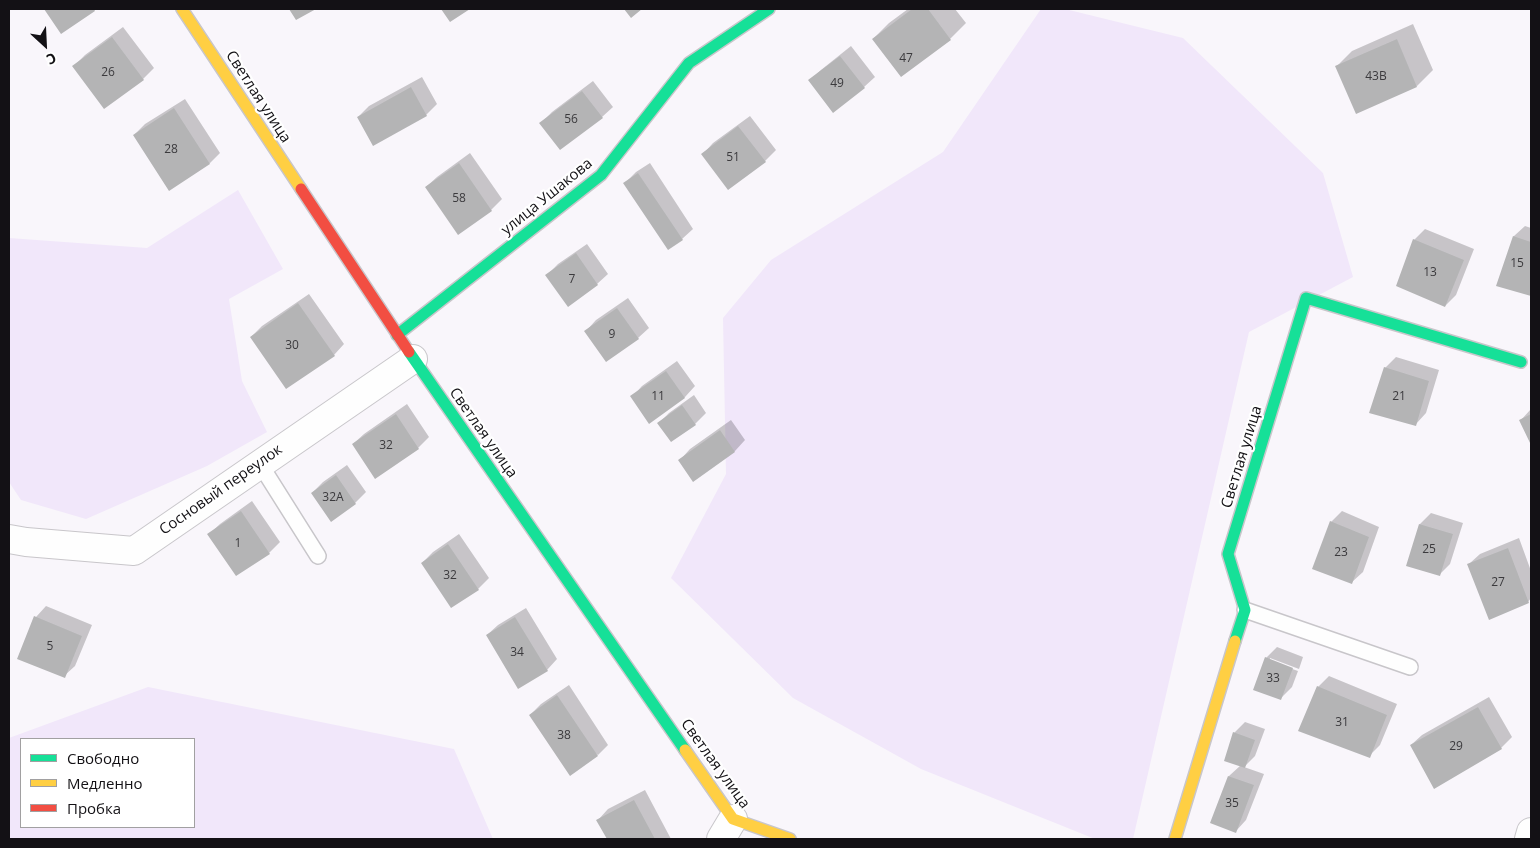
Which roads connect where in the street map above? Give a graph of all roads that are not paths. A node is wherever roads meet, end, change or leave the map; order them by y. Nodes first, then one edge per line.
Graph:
1 (182, 9) edge
2 (769, 9) edge
3 (396, 335) junction
4 (413, 358) junction
5 (1521, 362) dead end
6 (260, 464) junction
7 (9, 539) edge
8 (318, 556) dead end
9 (1245, 610) junction
10 (1410, 667) dead end
11 (727, 829) edge
12 (1531, 832) edge
13 (790, 839) edge
14 (1175, 839) edge
15 (1529, 839) edge

1 - 3 street, Светлая улица
2 - 3 street, улица Ушакова
3 - 4 street, Светлая улица
4 - 6 street, Сосновый переулок
4 - 11 street, Светлая улица
5 - 9 street, Светлая улица
6 - 7 street, Сосновый переулок
6 - 8 lane
9 - 10 lane
9 - 14 street
11 - 13 street, Светлая улица
12 - 15 street

